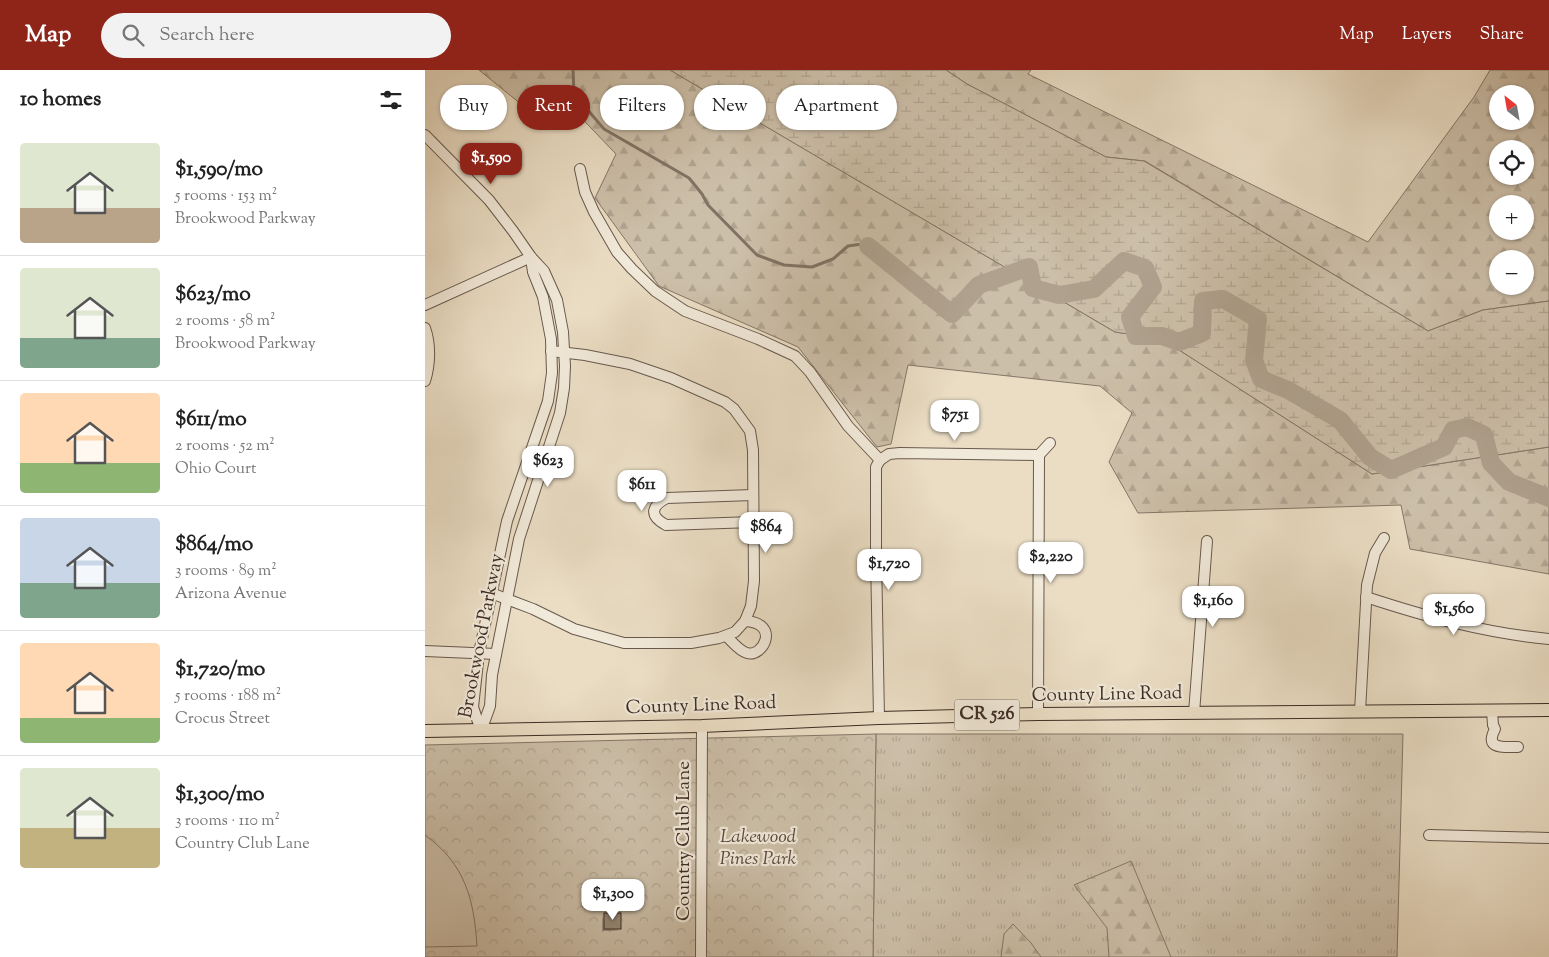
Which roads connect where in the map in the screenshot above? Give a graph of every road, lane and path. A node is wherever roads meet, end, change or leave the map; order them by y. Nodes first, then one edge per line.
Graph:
1 (425, 135) edge
2 (581, 169) dead end
3 (531, 257) junction
4 (425, 305) edge
5 (425, 328) edge
6 (551, 351) junction
7 (564, 353) junction
8 (425, 381) edge
9 (1050, 443) dead end
10 (1039, 455) junction
11 (880, 460) junction
12 (753, 495) junction
13 (753, 522) junction
14 (1384, 538) dead end
15 (1207, 541) dead end
16 (491, 592) junction
17 (1366, 597) junction
18 (506, 598) junction
19 (745, 621) junction
20 (726, 636) junction
21 (1549, 639) edge
22 (425, 651) edge
23 (479, 653) junction
24 (496, 654) junction
25 (1549, 710) edge
26 (1360, 711) junction
27 (1492, 711) junction
28 (1194, 713) junction
29 (1038, 714) junction
30 (879, 718) junction
31 (702, 726) junction
32 (425, 731) edge
33 (481, 731) junction
34 (1518, 747) dead end
35 (1429, 834) dead end
36 (1549, 838) edge
37 (701, 957) edge

1 - 3 street, Brookwood Parkway
2 - 11 street
3 - 4 street
3 - 6 street, Brookwood Parkway
3 - 7 street, Brookwood Parkway
5 - 8 street
6 - 7 street
6 - 16 street, Brookwood Parkway
7 - 12 street
7 - 18 street, Brookwood Parkway
9 - 10 street
10 - 11 street
10 - 29 street
11 - 30 street
12 - 13 street
12 - 13 street
13 - 19 street
14 - 17 street
15 - 28 street
16 - 18 street
16 - 23 street, Brookwood Parkway
17 - 21 street
17 - 26 street
18 - 20 street
18 - 24 street, Brookwood Parkway
19 - 20 street
19 - 20 street
22 - 23 street
23 - 24 street
23 - 33 street, Brookwood Parkway
24 - 33 street, Brookwood Parkway
25 - 27 main road, County Line Road / CR 526
26 - 27 main road, County Line Road / CR 526
26 - 28 main road, County Line Road / CR 526
27 - 34 street
28 - 29 main road, County Line Road / CR 526
29 - 30 main road, County Line Road / CR 526
30 - 31 main road, County Line Road / CR 526
31 - 33 main road, County Line Road / CR 526
31 - 37 street, Country Club Lane
32 - 33 main road, County Line Road / CR 526
35 - 36 street

